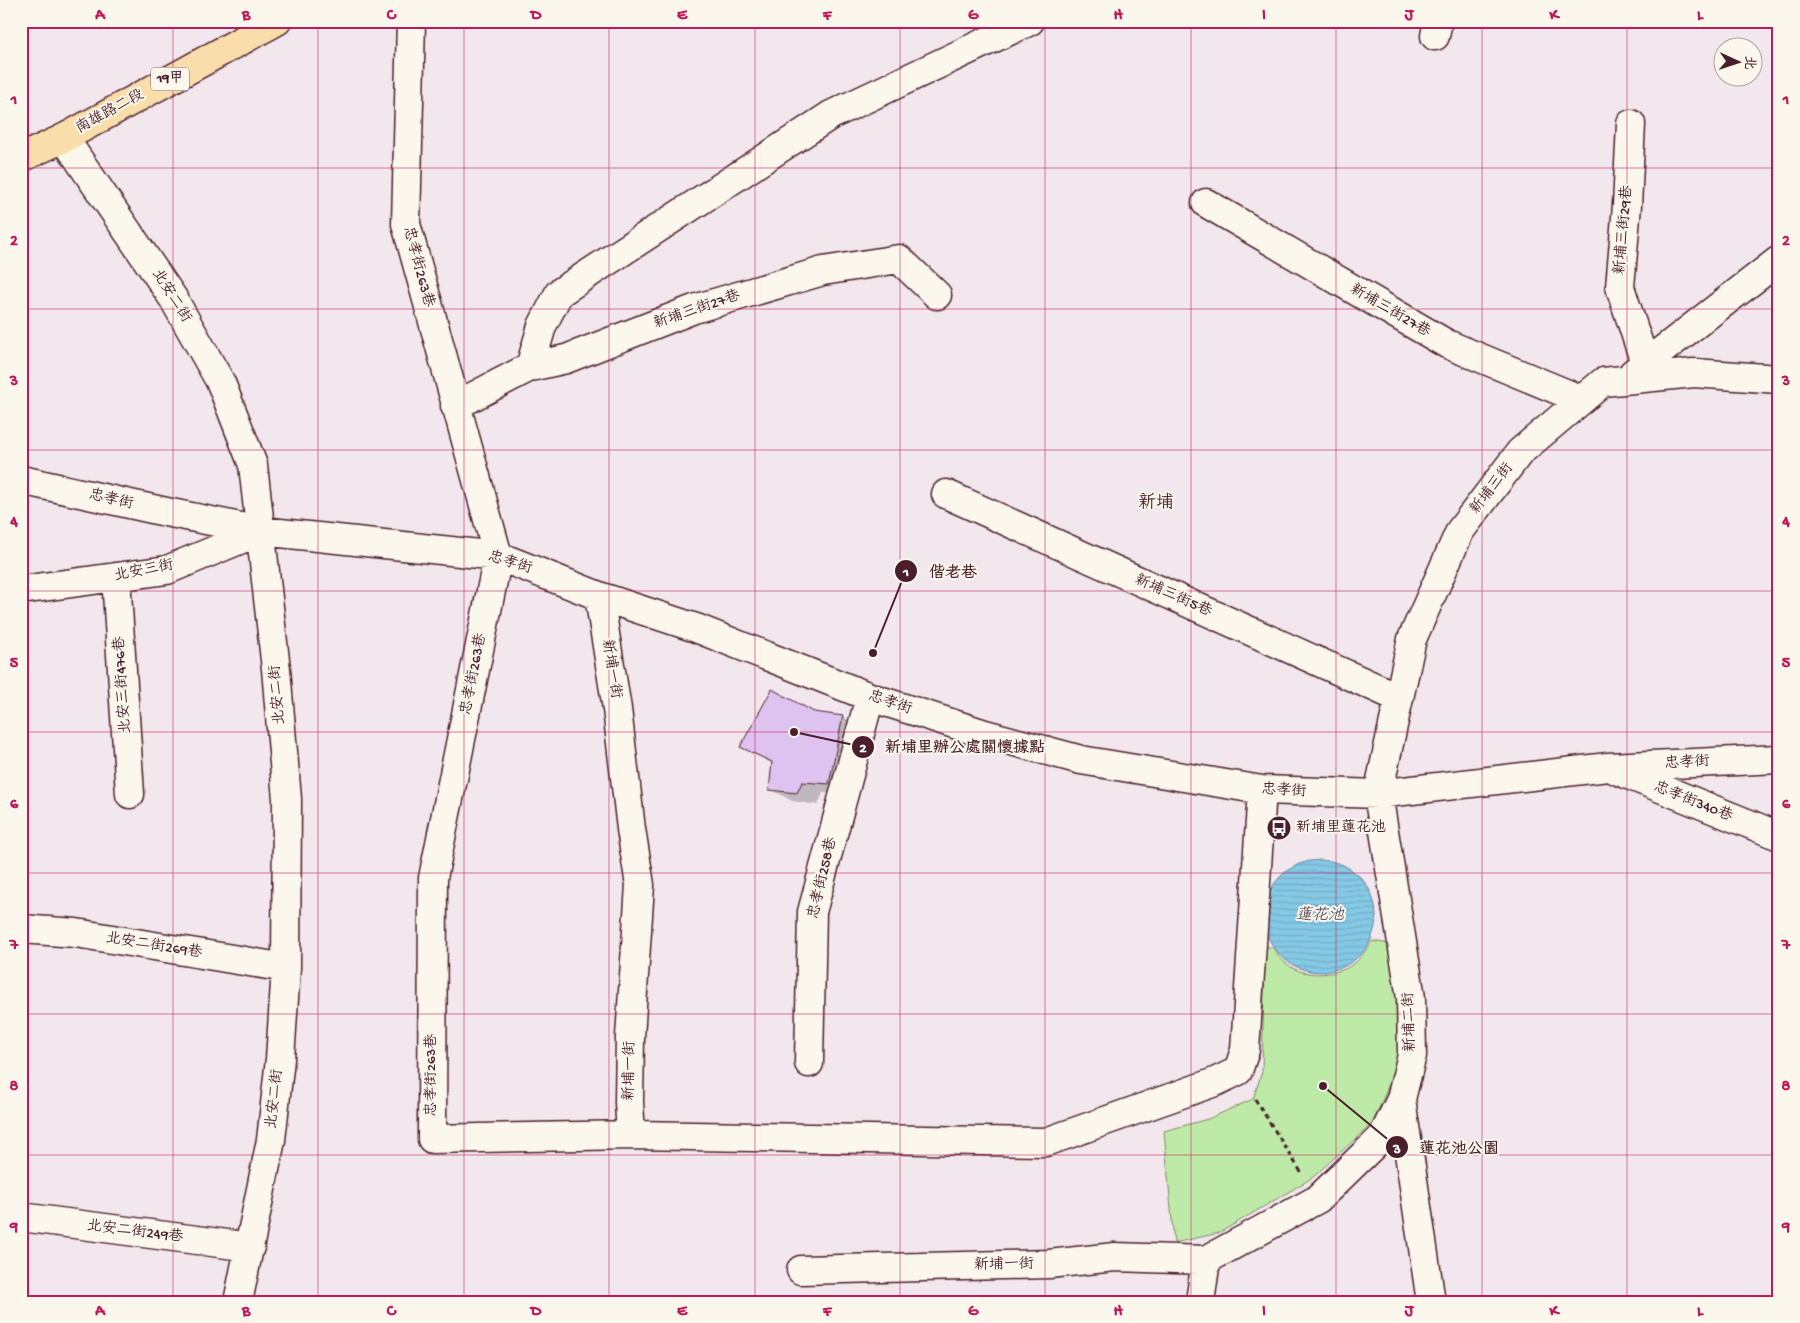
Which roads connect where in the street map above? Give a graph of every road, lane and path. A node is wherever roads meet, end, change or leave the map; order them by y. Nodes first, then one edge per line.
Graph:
1 (277, 21) edge
2 (411, 21) edge
3 (1030, 21) edge
4 (1632, 124) dead end
5 (64, 138) junction
6 (21, 158) edge
7 (1206, 203) dead end
8 (1779, 260) edge
9 (938, 295) dead end
10 (1645, 363) junction
11 (530, 367) junction
12 (1779, 379) edge
13 (1624, 380) junction
14 (1582, 400) junction
15 (455, 406) junction
16 (21, 480) edge
17 (946, 494) dead end
18 (261, 531) junction
19 (498, 556) junction
20 (116, 577) junction
21 (21, 590) edge
22 (599, 596) junction
23 (870, 697) junction
24 (1399, 698) junction
25 (1779, 759) edge
26 (1608, 767) junction
27 (1262, 790) junction
28 (130, 794) dead end
29 (1378, 794) junction
30 (1779, 836) edge
31 (21, 929) edge
32 (286, 968) junction
33 (809, 1063) dead end
34 (1238, 1071) junction
35 (1401, 1098) junction
36 (631, 1135) junction
37 (1318, 1199) junction
38 (21, 1217) edge
39 (250, 1247) junction
40 (1206, 1260) junction
41 (801, 1270) dead end
42 (238, 1302) edge
43 (1200, 1302) edge
44 (1430, 1302) edge

1 - 5 main road, 南雄路二段 / 19甲
2 - 15 street, 忠孝街263巷
3 - 11 street
4 - 10 street, 新埔三街29巷
5 - 6 main road, 南雄路二段 / 19甲
5 - 18 street, 北安二街
7 - 14 street, 新埔三街27巷
8 - 10 street
9 - 11 street, 新埔三街27巷
10 - 13 street
11 - 15 street, 新埔三街27巷
12 - 13 street, 新埔三街
13 - 14 street, 新埔三街
14 - 24 street, 新埔三街
15 - 19 street, 忠孝街263巷
16 - 18 street, 忠孝街
17 - 24 street, 新埔三街5巷
18 - 19 street, 忠孝街
18 - 20 street, 北安三街
18 - 32 street, 北安二街
19 - 22 street, 忠孝街
19 - 36 street, 忠孝街263巷
20 - 21 street, 北安三街
20 - 28 street, 北安三街476巷
22 - 23 street, 忠孝街
22 - 36 street, 新埔一街
23 - 27 street, 忠孝街
23 - 33 street, 忠孝街258巷
24 - 29 street, 新埔三街
25 - 26 street, 忠孝街
26 - 29 street, 忠孝街
26 - 30 street, 忠孝街340巷
27 - 29 street, 忠孝街
27 - 34 street
29 - 35 street, 新埔二街
31 - 32 street, 北安二街269巷
32 - 39 street, 北安二街
34 - 36 street
34 - 37 path
35 - 37 street, 新埔二街
35 - 44 street
37 - 40 street, 新埔二街
38 - 39 street, 北安二街249巷
39 - 42 street, 北安二街
40 - 41 street, 新埔一街
40 - 43 street

